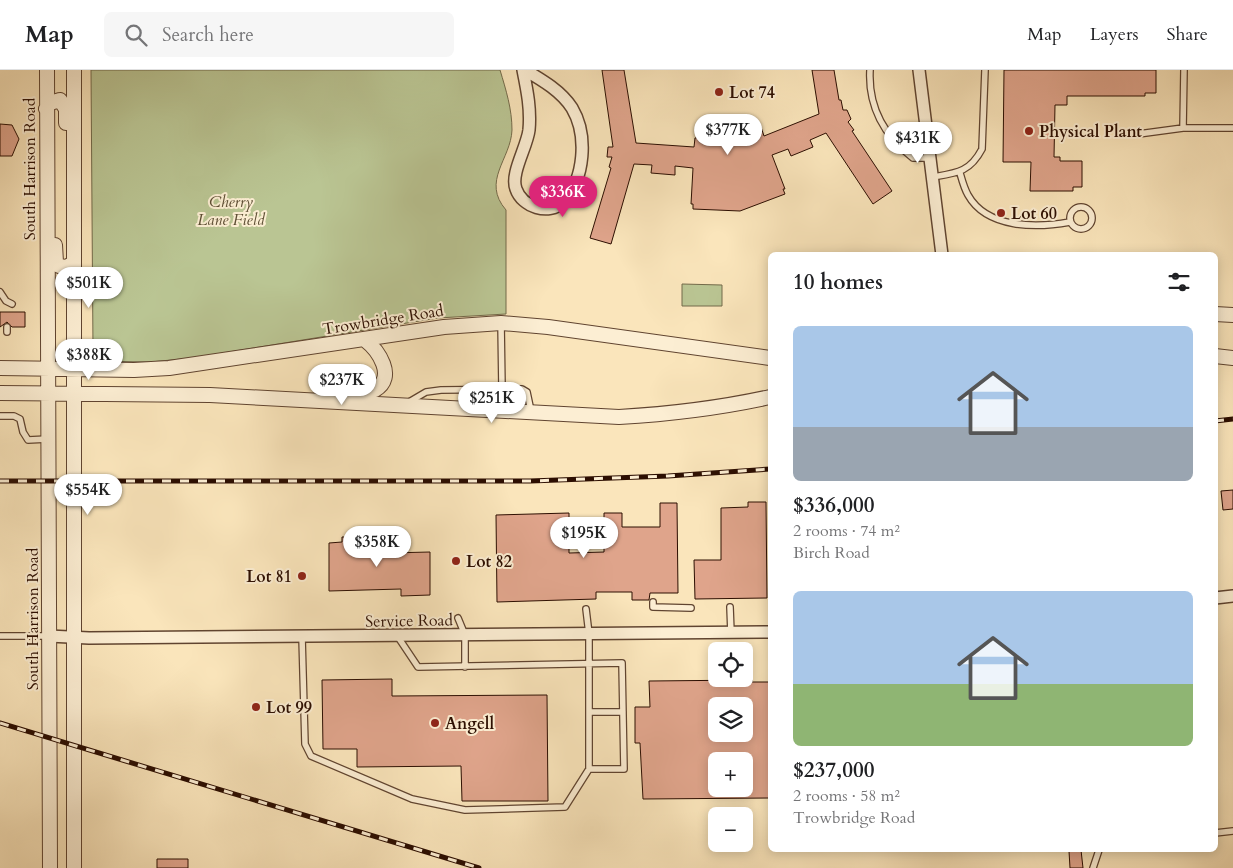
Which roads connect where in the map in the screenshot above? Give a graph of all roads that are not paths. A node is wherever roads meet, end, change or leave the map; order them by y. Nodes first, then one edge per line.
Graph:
1 (47, 70) edge
2 (74, 70) edge
3 (524, 70) edge
4 (870, 70) edge
5 (919, 70) edge
6 (985, 70) edge
7 (1184, 70) edge
8 (46, 109) junction
9 (1183, 128) junction
10 (1233, 128) edge
11 (1131, 134) dead end
12 (930, 158) junction
13 (960, 173) junction
14 (933, 177) junction
15 (46, 183) junction
16 (1070, 222) dead end
17 (942, 252) edge
18 (74, 256) junction
19 (0, 292) edge
20 (12, 304) dead end
21 (1218, 314) edge
22 (1233, 315) edge
23 (501, 322) junction
24 (365, 340) junction
25 (1218, 356) edge
26 (768, 358) edge
27 (1233, 358) edge
28 (0, 368) edge
29 (48, 368) junction
30 (74, 368) junction
31 (502, 389) junction
32 (0, 393) edge
33 (48, 394) junction
34 (74, 394) junction
35 (210, 394) junction
36 (768, 397) edge
37 (405, 404) junction
38 (532, 413) junction
39 (0, 416) edge
40 (49, 439) junction
41 (1233, 596) edge
42 (1218, 598) edge
43 (653, 602) dead end
44 (730, 607) dead end
45 (691, 608) dead end
46 (586, 609) dead end
47 (458, 618) dead end
48 (768, 632) edge
49 (731, 633) junction
50 (589, 634) junction
51 (465, 635) junction
52 (0, 636) edge
53 (50, 636) junction
54 (302, 637) junction
55 (398, 637) junction
56 (74, 638) junction
57 (589, 665) junction
58 (465, 667) junction
59 (589, 712) junction
60 (623, 712) junction
61 (590, 769) junction
62 (1233, 831) edge
63 (1218, 833) edge
64 (1098, 852) edge
65 (50, 868) edge
66 (74, 868) edge
67 (1092, 868) edge

1 - 8 street, South Harrison Road
2 - 18 street
3 - 3 street
4 - 12 lane
5 - 12 street
6 - 13 lane
7 - 9 lane
8 - 15 street, South Harrison Road
8 - 18 street
9 - 10 lane
9 - 11 lane
12 - 14 street
13 - 14 lane
13 - 16 lane
14 - 17 street
15 - 18 street
15 - 29 street, South Harrison Road
18 - 30 street
19 - 20 lane
21 - 22 street
23 - 24 street, Trowbridge Road
23 - 26 street, Trowbridge Road
23 - 31 lane
24 - 30 street, Trowbridge Road
24 - 35 street
25 - 27 street
28 - 29 street, Trowbridge Road
29 - 30 street, Trowbridge Road
29 - 33 street, South Harrison Road
30 - 34 street
31 - 37 lane
31 - 38 lane
32 - 33 street
33 - 34 street
33 - 40 street, South Harrison Road
34 - 35 street
34 - 56 street
35 - 37 street
36 - 38 street
37 - 38 street
39 - 40 lane
40 - 53 street, South Harrison Road
41 - 42 street
43 - 45 lane
44 - 49 lane
46 - 50 lane
47 - 51 lane
48 - 49 street, Service Road
49 - 50 street, Service Road
50 - 51 street, Service Road
50 - 57 lane
51 - 55 street, Service Road
51 - 58 lane
52 - 53 lane
53 - 56 street, Service Road
53 - 65 street, South Harrison Road
54 - 55 street, Service Road
54 - 56 street, Service Road
54 - 61 lane
55 - 58 lane
56 - 66 street
57 - 58 lane
57 - 59 lane
57 - 60 lane
59 - 60 lane
59 - 61 lane
60 - 61 lane
62 - 63 lane
64 - 67 lane

